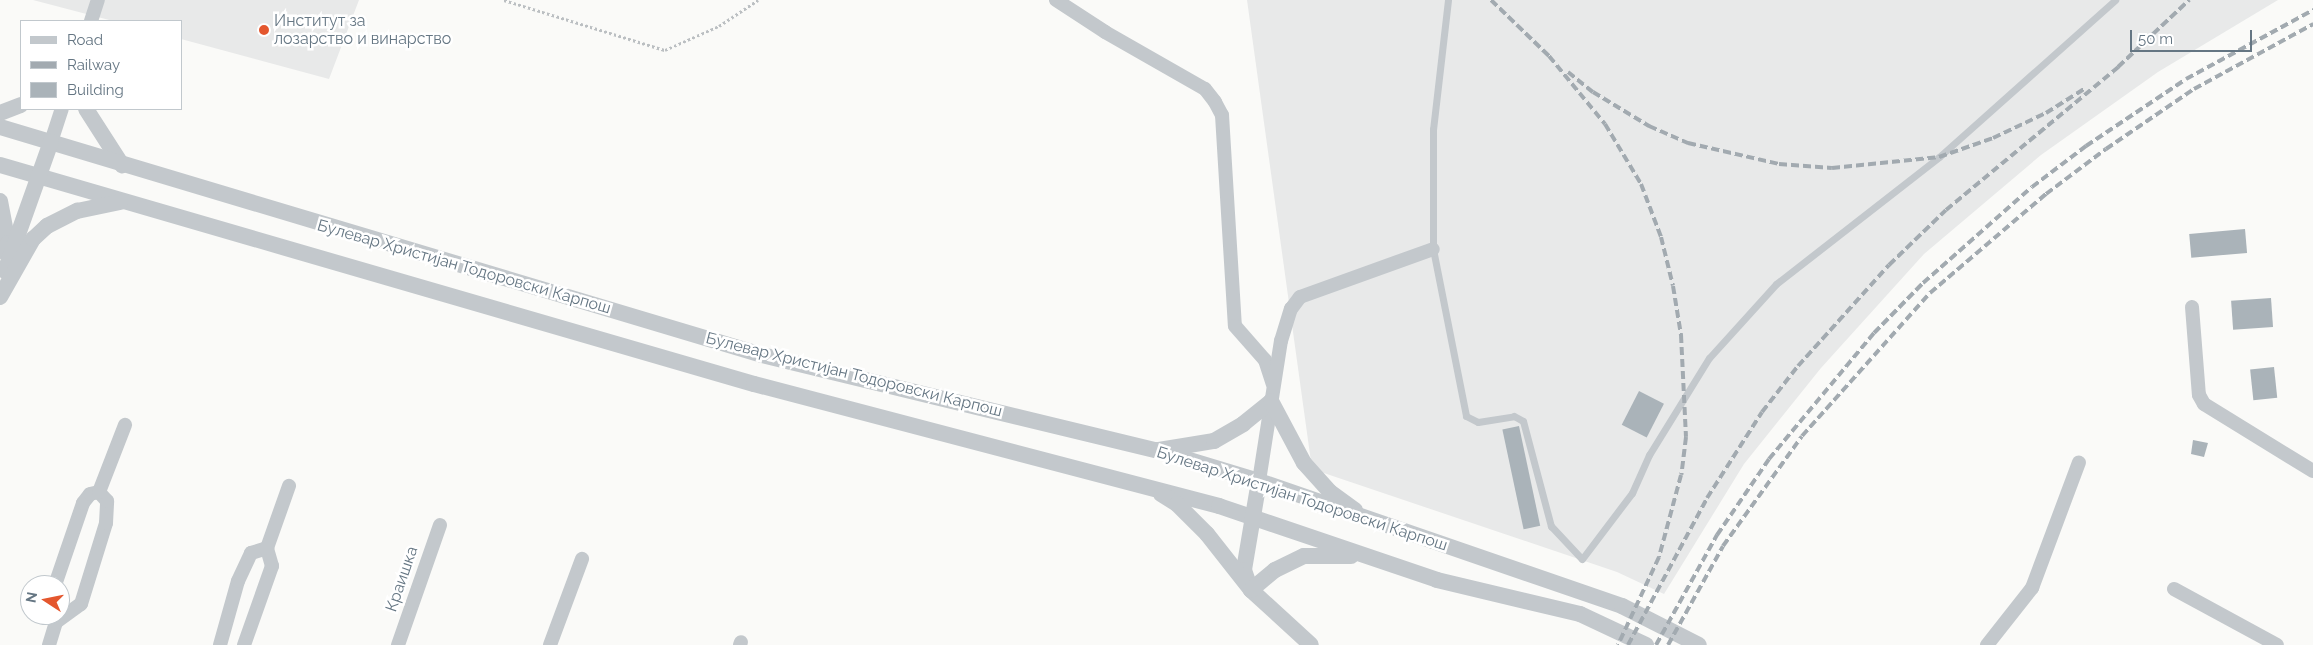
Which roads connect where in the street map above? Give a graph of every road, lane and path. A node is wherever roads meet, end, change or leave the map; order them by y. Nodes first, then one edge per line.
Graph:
1 (98, 0) edge
2 (504, 0) edge
3 (758, 0) edge
4 (1056, 0) edge
5 (1448, 0) edge
6 (2115, 0) edge
7 (91, 20) edge
8 (20, 105) edge
9 (62, 110) edge
10 (87, 110) edge
11 (0, 113) edge
12 (0, 128) edge
13 (51, 142) junction
14 (0, 165) edge
15 (122, 165) junction
16 (38, 176) junction
17 (123, 201) junction
18 (0, 202) edge
19 (1433, 249) junction
20 (0, 273) edge
21 (0, 285) edge
22 (0, 297) edge
23 (2192, 307) dead end
24 (1274, 384) junction
25 (1270, 401) junction
26 (125, 425) dead end
27 (1156, 450) junction
28 (2079, 462) dead end
29 (2313, 471) edge
30 (1259, 482) junction
31 (1145, 484) junction
32 (289, 486) dead end
33 (99, 492) junction
34 (1253, 516) junction
35 (1371, 522) junction
36 (440, 525) dead end
37 (267, 548) junction
38 (1365, 557) junction
39 (582, 559) dead end
40 (58, 575) edge
41 (2174, 589) dead end
42 (1251, 590) junction
43 (70, 610) edge
44 (54, 625) edge
45 (49, 645) edge
46 (220, 645) edge
47 (244, 645) edge
48 (398, 645) edge
49 (550, 645) edge
50 (1311, 645) edge
51 (1646, 645) edge
52 (1699, 645) edge
53 (1987, 645) edge
54 (2277, 645) edge

1 - 7 street
2 - 3 path
4 - 24 street
5 - 19 lane
6 - 19 lane
8 - 11 street
9 - 13 street
10 - 15 street
12 - 13 street, Булевар Христијан Тодоровски Карпош
13 - 15 street, Булевар Христијан Тодоровски Карпош
13 - 16 street
14 - 16 street, Булевар Христијан Тодоровски Карпош
15 - 27 street, Булевар Христијан Тодоровски Карпош
16 - 17 street, Булевар Христијан Тодоровски Карпош
16 - 21 street
17 - 22 street
17 - 31 street, Булевар Христијан Тодоровски Карпош
18 - 20 street
19 - 24 street
23 - 29 street
24 - 25 street
25 - 27 street
25 - 30 street
25 - 35 street
26 - 33 street
27 - 30 street, Булевар Христијан Тодоровски Карпош
28 - 53 street
30 - 34 street
30 - 35 street, Булевар Христијан Тодоровски Карпош
31 - 34 street, Булевар Христијан Тодоровски Карпош
31 - 42 street
32 - 37 street
33 - 40 street
33 - 43 street
34 - 38 street, Булевар Христијан Тодоровски Карпош
34 - 42 street
35 - 52 street, Булевар Христијан Тодоровски Карпош
36 - 48 street, Краишка
37 - 46 street
37 - 47 street
38 - 42 street
38 - 51 street, Булевар Христијан Тодоровски Карпош
39 - 49 street
41 - 54 street
42 - 50 street
44 - 45 street

